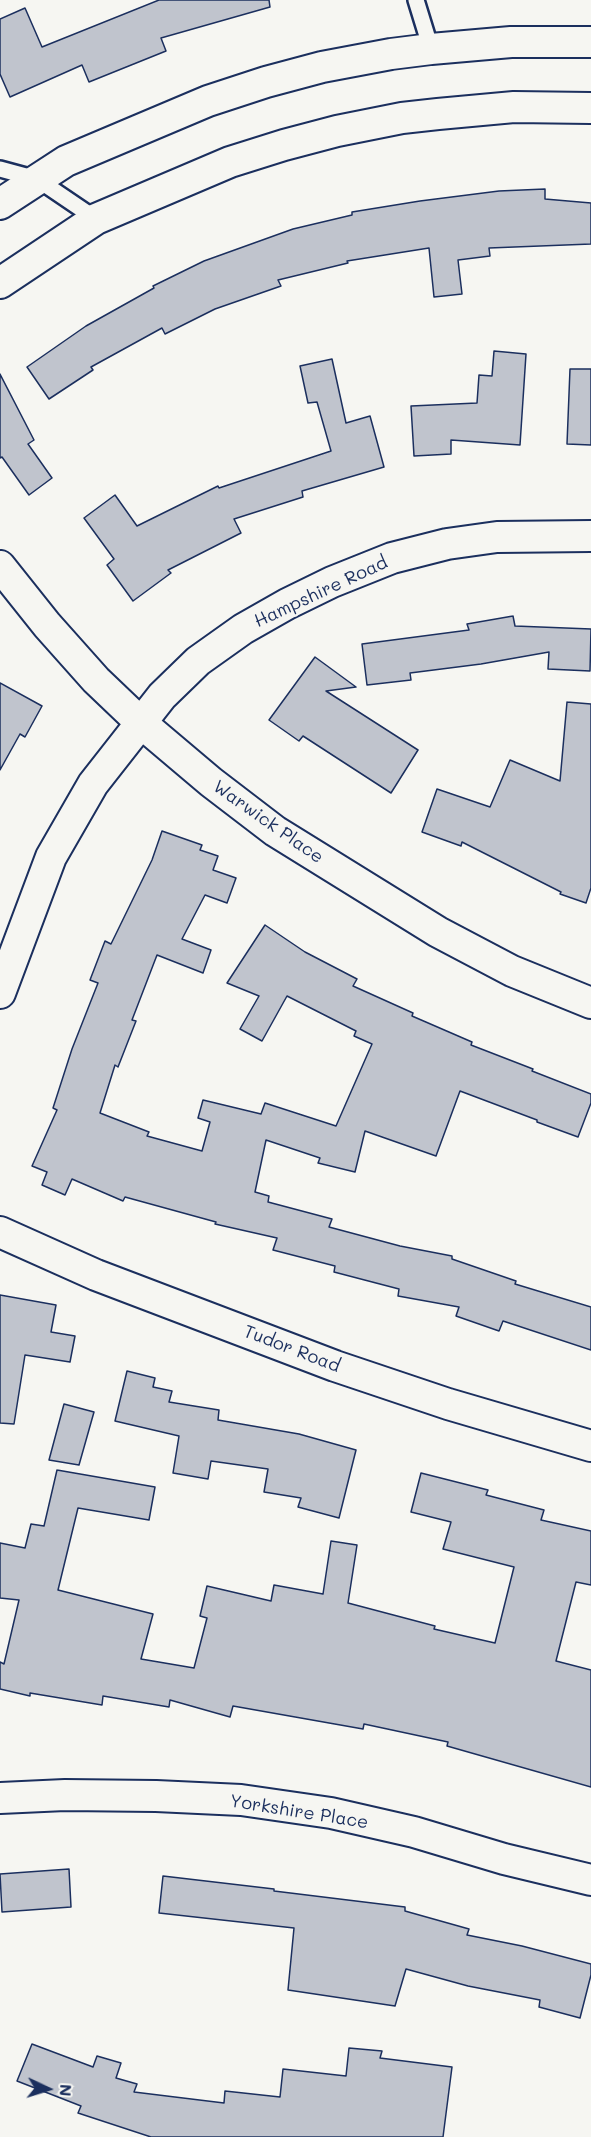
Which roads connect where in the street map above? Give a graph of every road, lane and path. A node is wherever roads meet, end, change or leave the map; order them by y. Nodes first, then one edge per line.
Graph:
1 (416, 0) edge
2 (591, 42) edge
3 (431, 49) junction
4 (591, 108) edge
5 (0, 169) edge
6 (37, 179) junction
7 (0, 204) edge
8 (96, 219) junction
9 (0, 283) edge
10 (591, 536) edge
11 (0, 566) edge
12 (140, 722) junction
13 (0, 993) edge
14 (591, 1003) edge
15 (0, 1232) edge
16 (591, 1446) edge
17 (0, 1798) edge
18 (591, 1880) edge

1 - 3 lane
2 - 3 street
3 - 6 street
4 - 8 street
5 - 6 lane
6 - 7 street
6 - 8 lane
8 - 9 street
10 - 12 street, Hampshire Road
11 - 12 street, Warwick Place
12 - 13 street, Hampshire Road
12 - 14 street, Warwick Place
15 - 16 street, Tudor Road
17 - 18 street, Yorkshire Place

